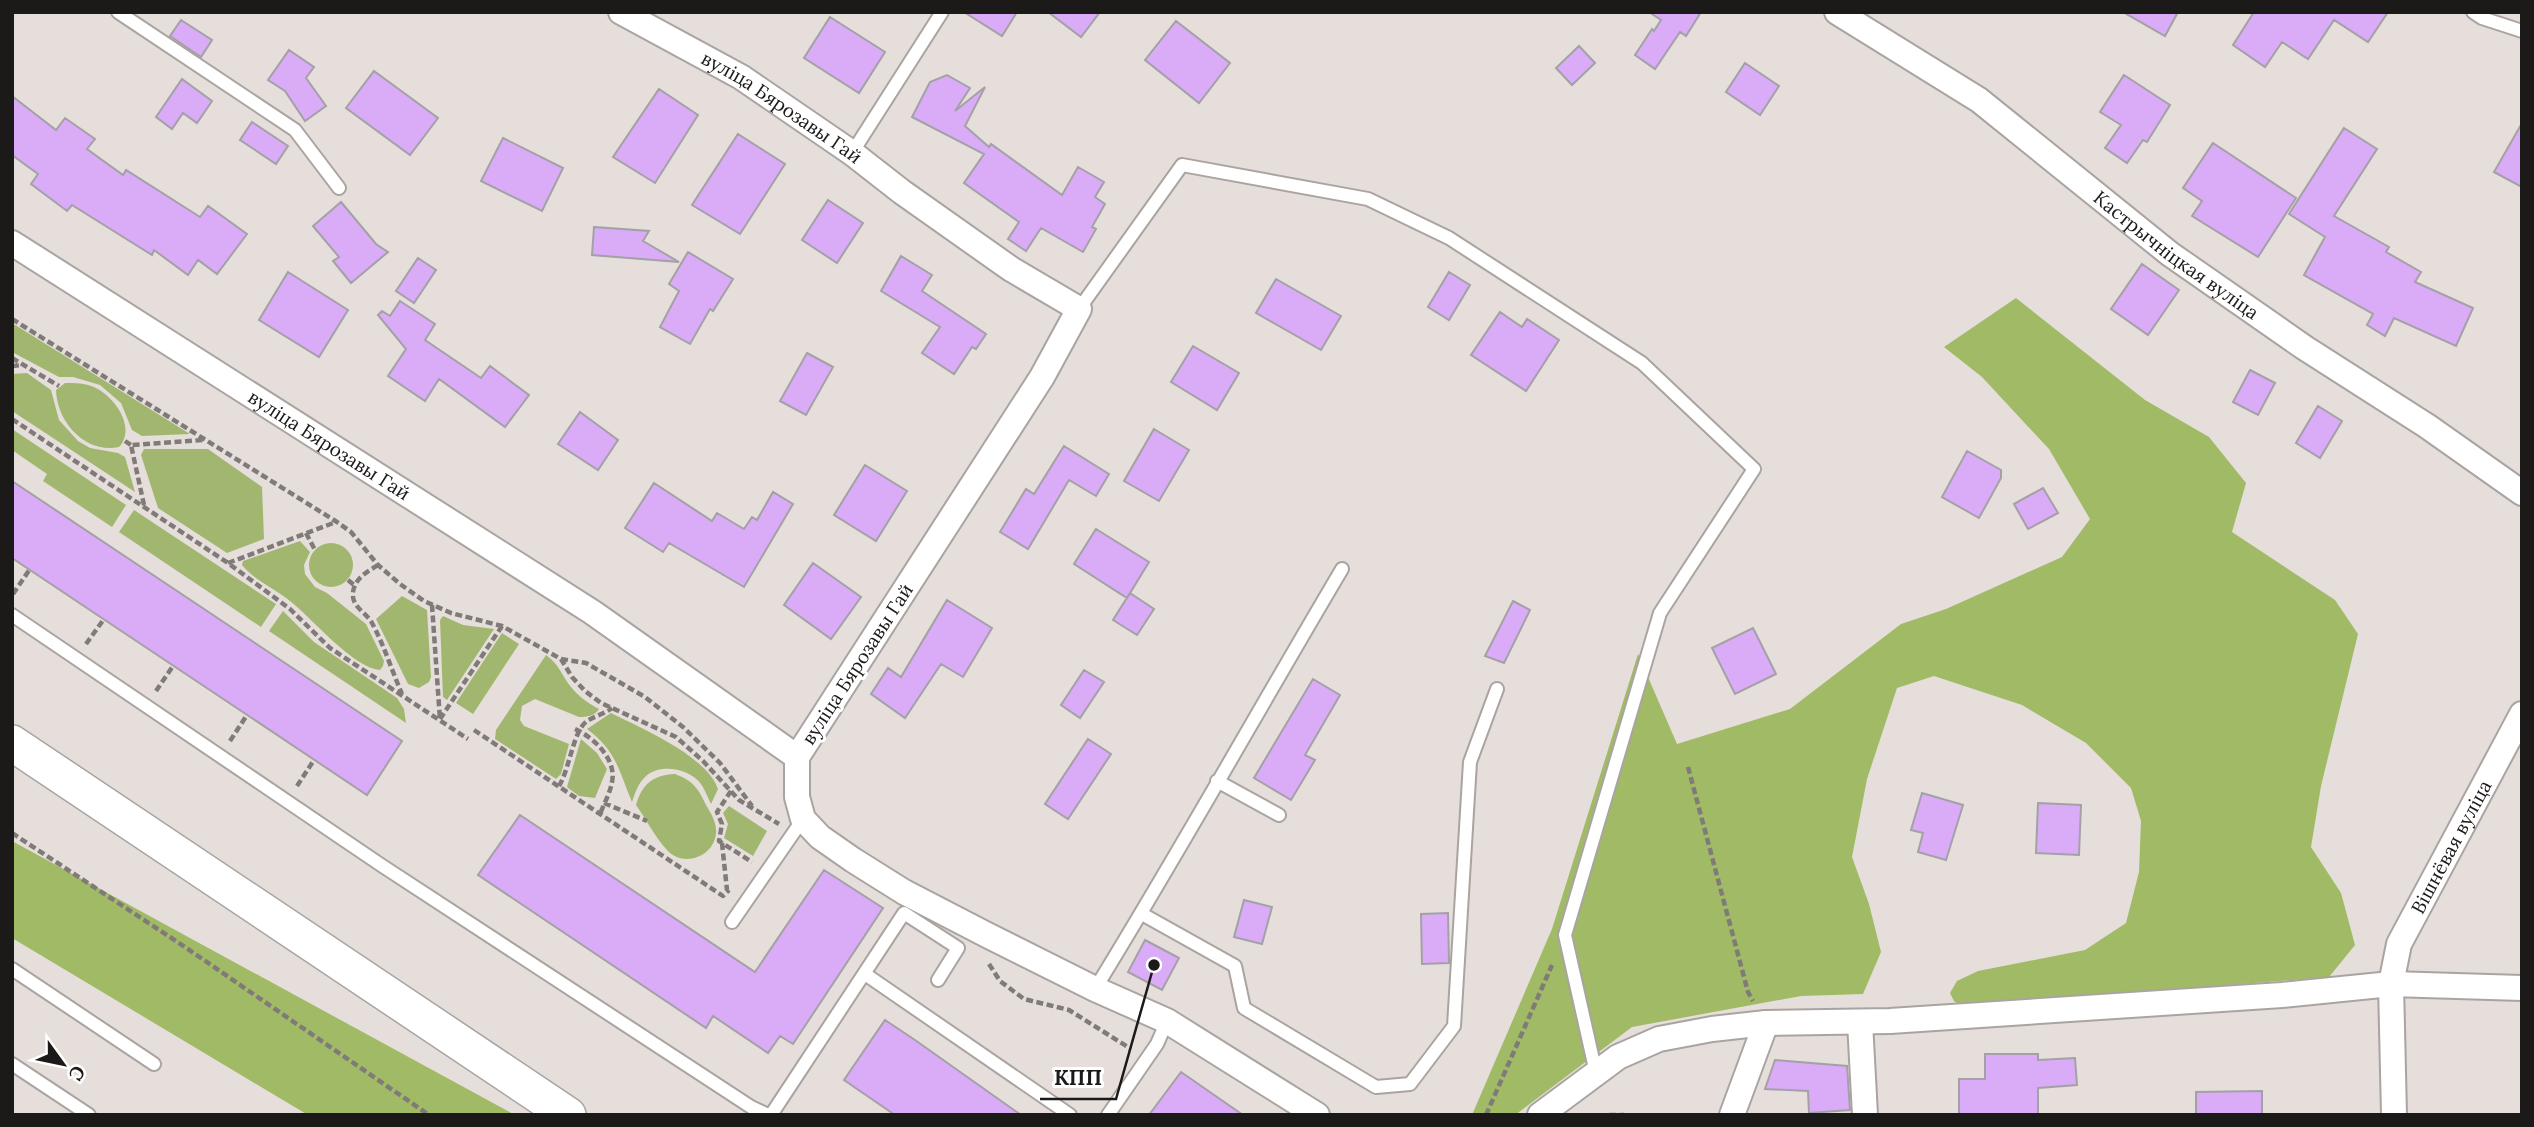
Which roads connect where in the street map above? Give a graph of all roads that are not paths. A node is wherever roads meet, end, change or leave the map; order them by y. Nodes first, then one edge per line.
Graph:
1 (118, 12) edge
2 (621, 12) edge
3 (942, 12) edge
4 (1837, 12) edge
5 (2473, 12) edge
6 (2522, 31) edge
7 (852, 153) junction
8 (339, 188) dead end
9 (12, 243) edge
10 (1079, 309) junction
11 (2522, 493) edge
12 (1342, 569) dead end
13 (12, 615) edge
14 (1497, 689) dead end
15 (2522, 714) edge
16 (12, 743) edge
17 (797, 757) junction
18 (1217, 781) junction
19 (1279, 815) dead end
20 (798, 825) junction
21 (1142, 915) junction
22 (732, 922) dead end
23 (12, 969) edge
24 (865, 974) junction
25 (938, 980) dead end
26 (2391, 984) junction
27 (1095, 989) junction
28 (2522, 989) edge
29 (1167, 1021) junction
30 (1860, 1022) junction
31 (1766, 1023) junction
32 (12, 1064) edge
33 (154, 1064) dead end
34 (1596, 1073) junction
35 (89, 1115) edge
36 (568, 1115) edge
37 (769, 1115) edge
38 (1070, 1115) edge
39 (1108, 1115) edge
40 (1317, 1115) edge
41 (1539, 1115) edge
42 (1732, 1115) edge
43 (1865, 1115) edge
44 (2394, 1115) edge

1 - 8 lane
2 - 7 street, вуліца Бярозавы Гай
3 - 7 lane
4 - 11 street, Кастрычніцкая вуліца
5 - 6 lane
7 - 10 street, вуліца Бярозавы Гай
9 - 17 street, вуліца Бярозавы Гай
10 - 17 street, вуліца Бярозавы Гай
10 - 34 lane
12 - 18 lane
13 - 37 lane
14 - 21 lane
15 - 26 street, Вішнёвая вуліца
16 - 36 main road
17 - 20 street
18 - 19 lane
18 - 21 lane
20 - 22 lane
20 - 27 street
21 - 27 lane
23 - 33 lane
24 - 25 lane
24 - 37 lane
24 - 38 lane
26 - 28 street
26 - 30 street
26 - 44 street, Вішнёвая вуліца
27 - 29 street
29 - 39 lane
29 - 40 street
30 - 31 street
30 - 43 street
31 - 34 street
31 - 42 street
32 - 35 lane
34 - 41 street

